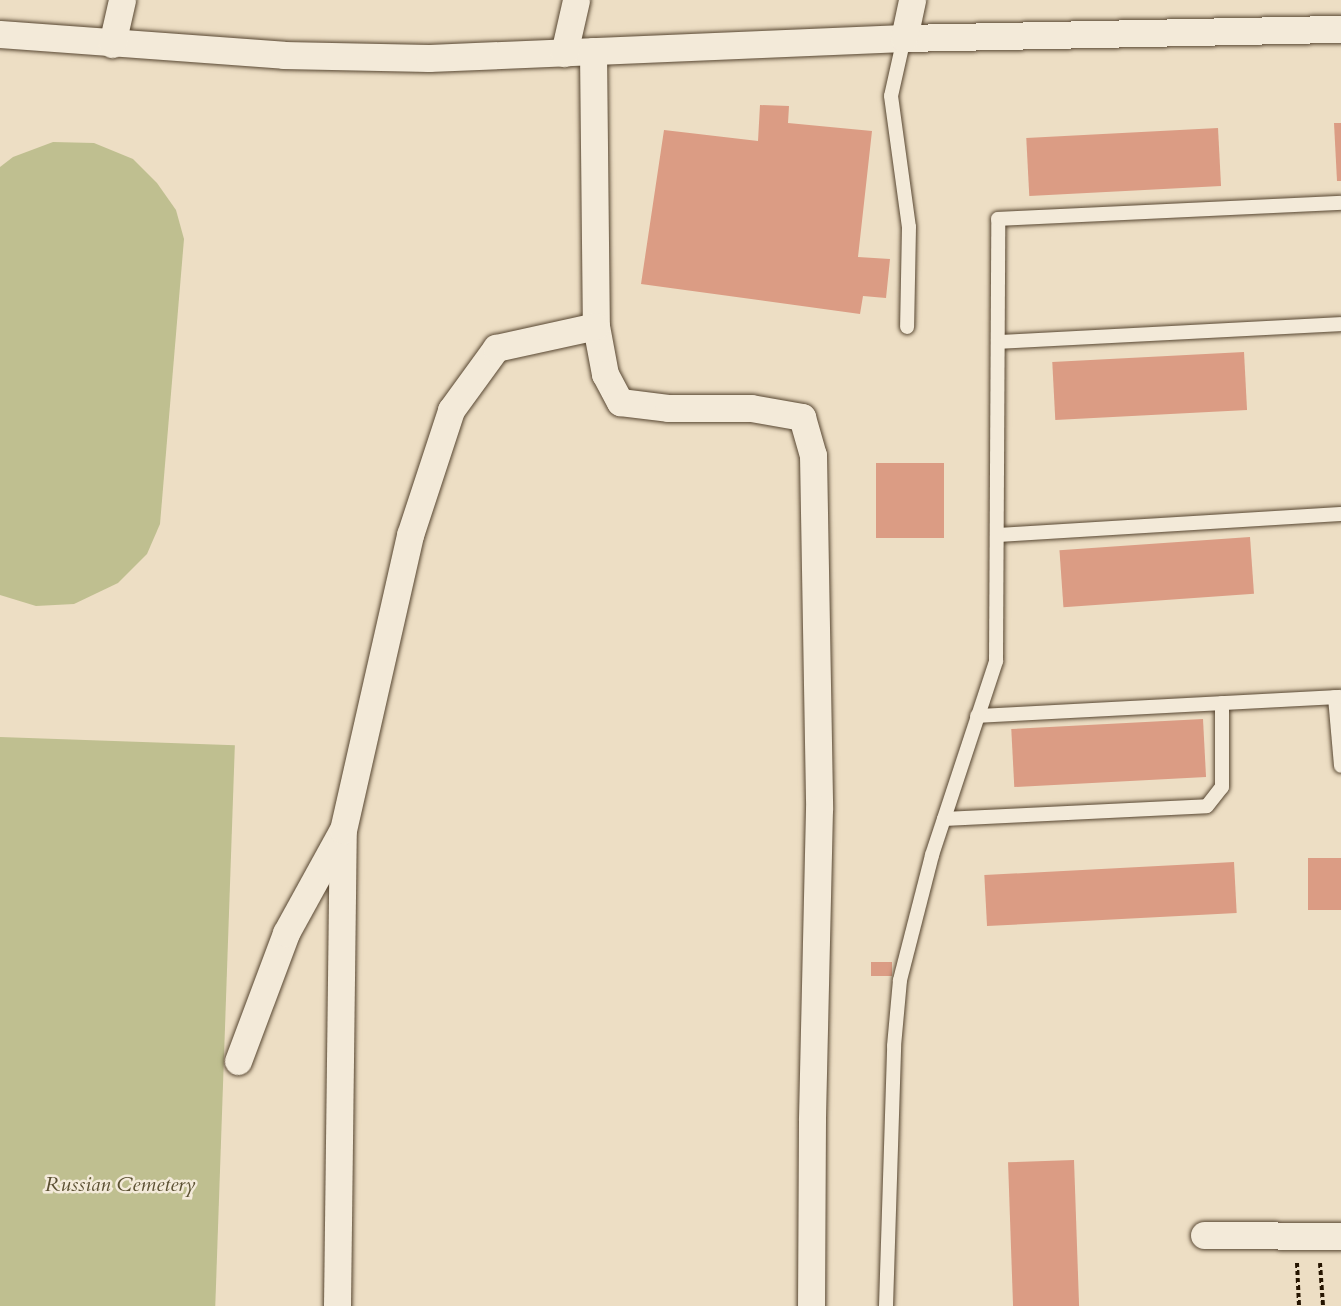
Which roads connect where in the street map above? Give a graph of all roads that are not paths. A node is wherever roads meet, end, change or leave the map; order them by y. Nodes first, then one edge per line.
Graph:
1 (122, 0) edge
2 (576, 0) edge
3 (912, 0) edge
4 (1341, 29) edge
5 (0, 34) edge
6 (904, 38) junction
7 (112, 44) junction
8 (593, 51) junction
9 (564, 53) junction
10 (1341, 203) edge
11 (1341, 324) edge
12 (596, 326) junction
13 (907, 327) dead end
14 (998, 342) junction
15 (1341, 513) edge
16 (997, 535) junction
17 (1338, 697) edge
18 (1221, 703) junction
19 (977, 716) junction
20 (1341, 766) edge
21 (944, 819) junction
22 (343, 830) junction
23 (238, 1061) dead end
24 (1204, 1235) dead end
25 (1318, 1236) edge
26 (337, 1306) edge
27 (811, 1306) edge
28 (886, 1306) edge

1 - 7 street
2 - 9 street
3 - 6 street
4 - 6 street
5 - 7 street
6 - 8 street
6 - 13 lane
7 - 9 street
8 - 9 street
8 - 12 street
10 - 14 lane
11 - 14 lane
12 - 22 street
12 - 27 street
14 - 16 lane
15 - 16 lane
16 - 19 lane
17 - 18 lane
17 - 20 lane
18 - 19 lane
18 - 21 lane
19 - 21 lane
21 - 28 lane
22 - 23 street
22 - 26 street
24 - 25 street

